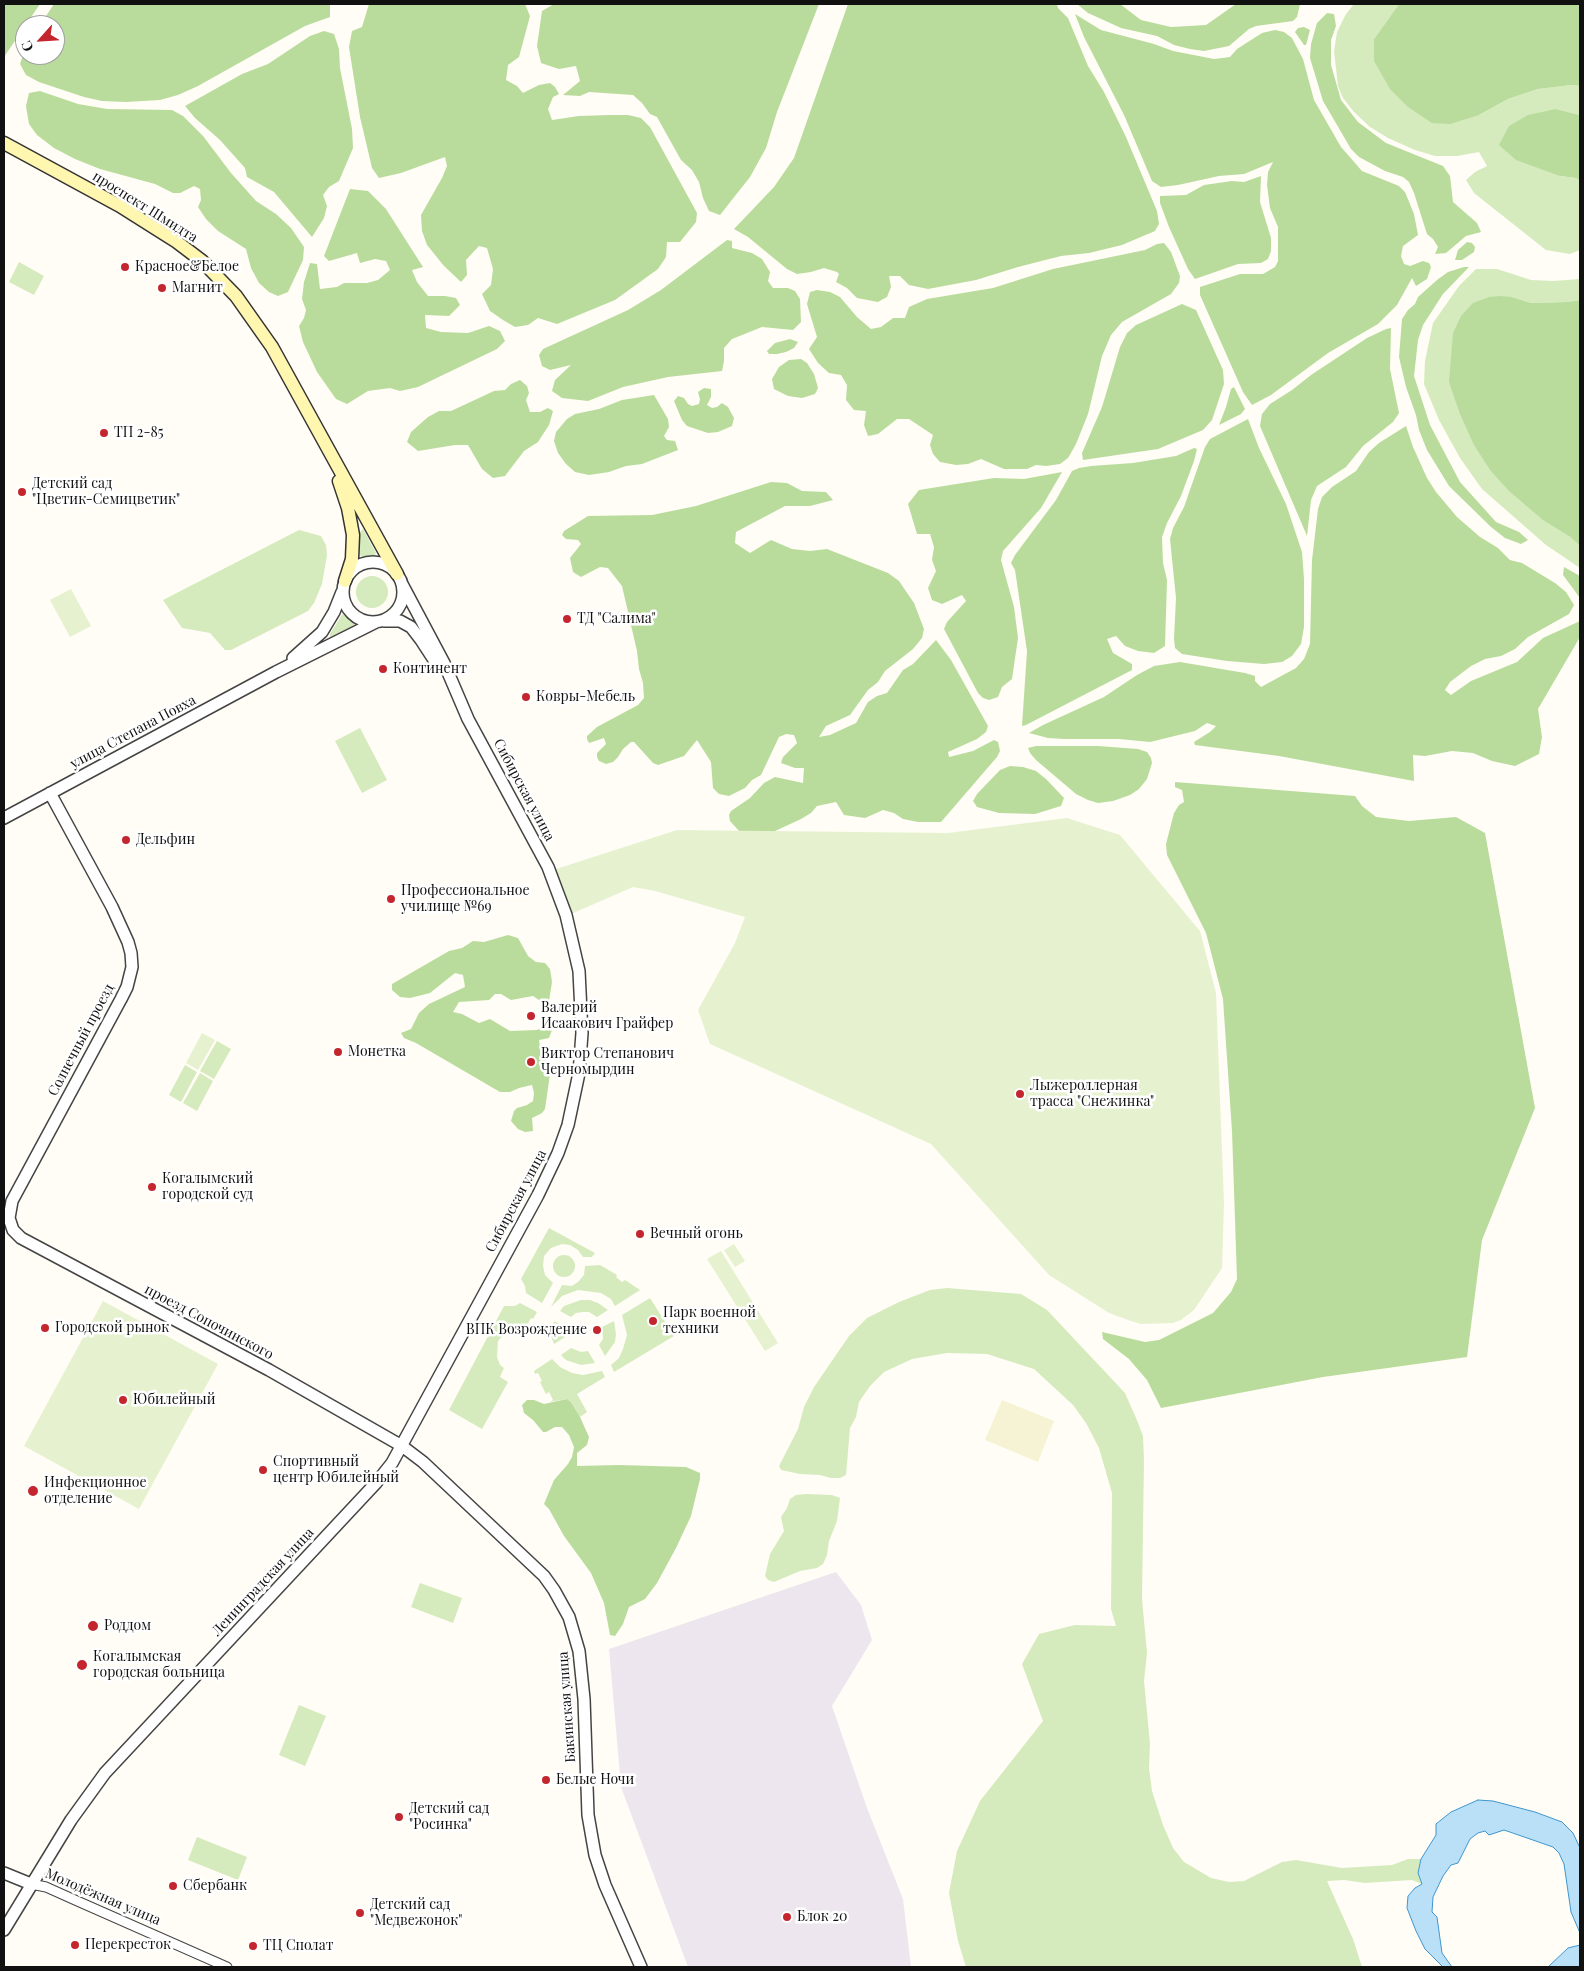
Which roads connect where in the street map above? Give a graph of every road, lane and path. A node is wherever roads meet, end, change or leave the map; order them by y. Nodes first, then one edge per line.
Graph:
1 (4, 143) edge
2 (326, 448) junction
3 (400, 579) junction
4 (344, 584) junction
5 (378, 622) junction
6 (276, 672) junction
7 (461, 705) junction
8 (50, 793) junction
9 (4, 818) edge
10 (9, 1218) joint
11 (402, 1446) junction
12 (4, 1873) edge
13 (31, 1884) junction
14 (4, 1930) edge
15 (227, 1967) edge
16 (641, 1967) edge

1 - 2 main road, проспект Шмидта
2 - 3 main road, проспект Шмидта
2 - 4 main road, проспект Шмидта
3 - 4 street
3 - 5 street
3 - 7 street, Сибирская улица
4 - 5 street
4 - 6 street, улица Степана Повха
5 - 6 street, улица Степана Повха
5 - 7 street, Сибирская улица
6 - 8 street, улица Степана Повха
7 - 11 street, Сибирская улица
8 - 9 street, улица Степана Повха
8 - 10 street, Солнечный проезд
10 - 11 street, проезд Сопочинского
11 - 13 street, Ленинградская улица
11 - 16 street, Бакинская улица
12 - 13 street, Молодёжная улица
13 - 14 street, Ленинградская улица
13 - 15 street, Молодёжная улица

